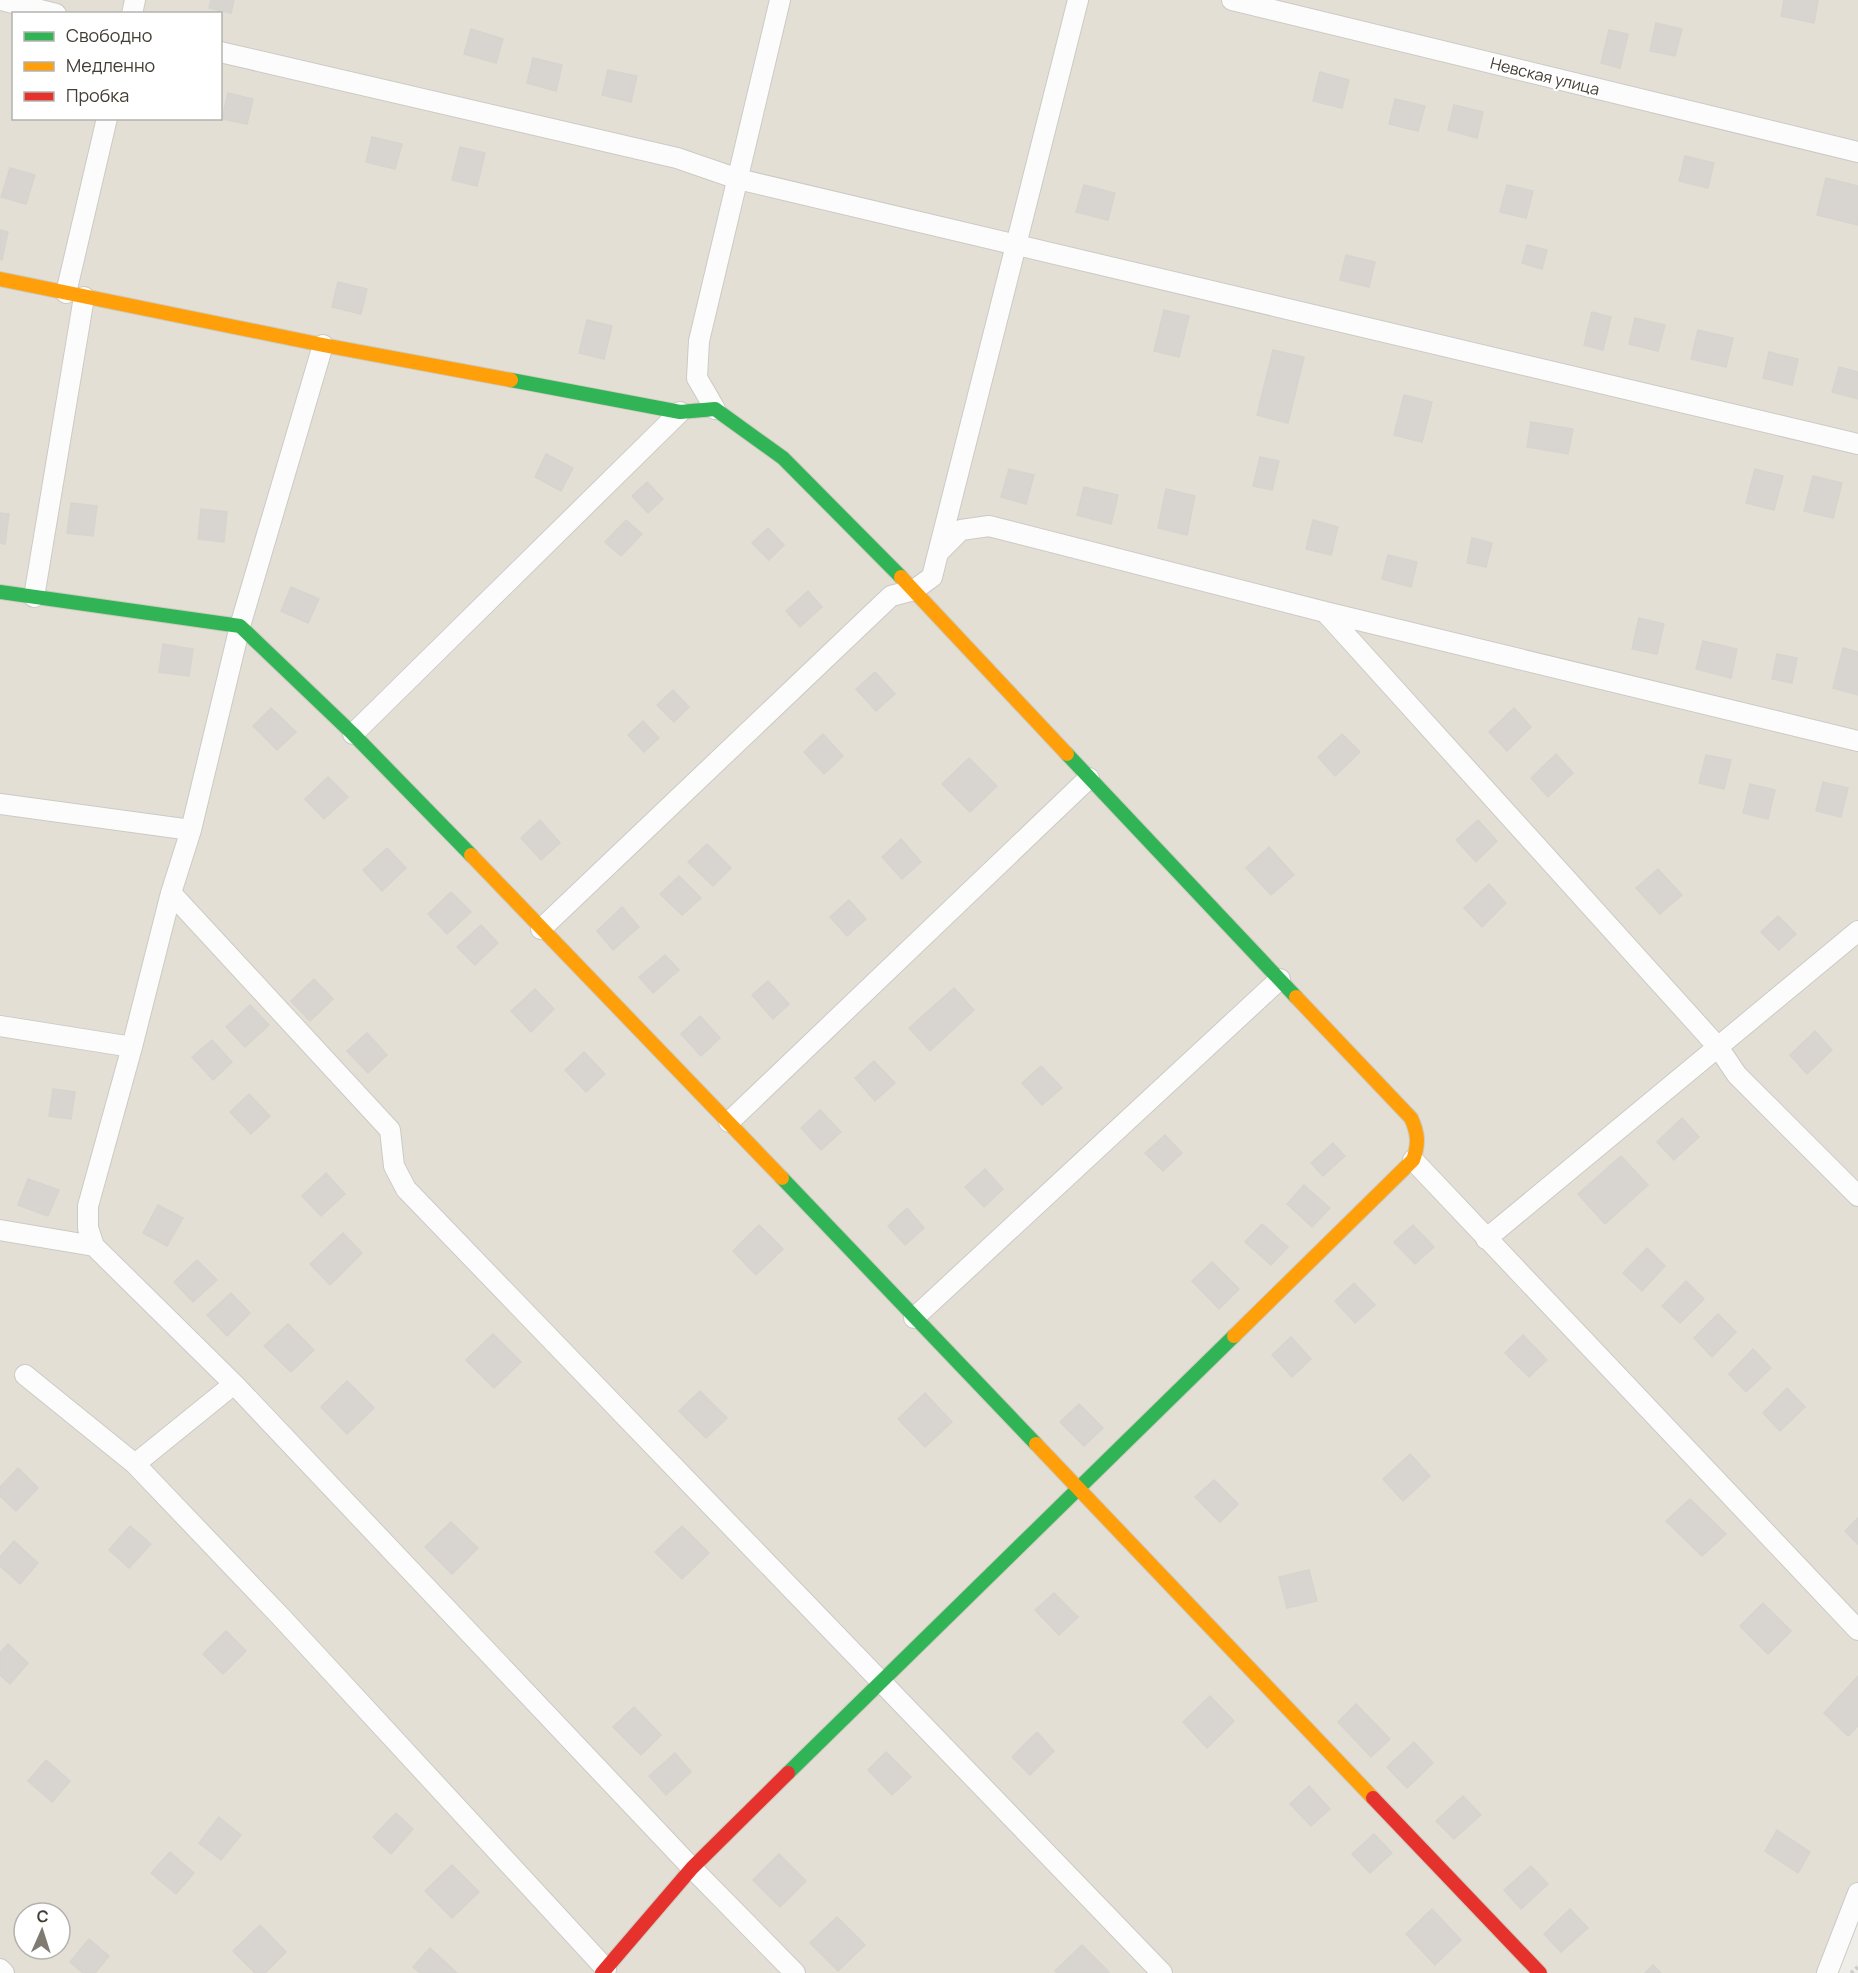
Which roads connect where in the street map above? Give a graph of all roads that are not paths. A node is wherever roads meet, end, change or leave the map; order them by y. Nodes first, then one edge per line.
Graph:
1 (1, 0) edge
2 (780, 0) edge
3 (1078, 0) edge
4 (1232, 0) edge
5 (48, 12) edge
6 (222, 52) edge
7 (107, 120) edge
8 (1858, 152) edge
9 (738, 179) junction
10 (1017, 244) junction
11 (0, 279) edge
12 (75, 295) junction
13 (323, 345) junction
14 (715, 409) junction
15 (680, 412) junction
16 (1858, 444) edge
17 (940, 552) junction
18 (914, 590) junction
19 (0, 591) edge
20 (34, 597) junction
21 (1325, 612) junction
22 (240, 626) junction
23 (353, 734) junction
24 (1858, 741) edge
25 (1089, 778) junction
26 (0, 804) edge
27 (190, 830) junction
28 (171, 893) junction
29 (541, 929) junction
30 (1858, 931) edge
31 (1280, 979) junction
32 (0, 1026) edge
33 (132, 1047) junction
34 (1718, 1047) junction
35 (729, 1122) junction
36 (1413, 1160) junction
37 (1858, 1196) edge
38 (0, 1230) edge
39 (1486, 1239) junction
40 (94, 1246) junction
41 (914, 1318) junction
42 (25, 1375) dead end
43 (234, 1384) junction
44 (135, 1464) junction
45 (1079, 1488) junction
46 (1858, 1630) edge
47 (881, 1682) junction
48 (692, 1868) junction
49 (1858, 1893) edge
50 (0, 1969) edge
51 (604, 1971) edge
52 (4, 1973) edge
53 (795, 1973) edge
54 (1162, 1973) edge
55 (1540, 1973) edge
56 (1827, 1973) edge

1 - 5 street
2 - 9 street
3 - 10 street
4 - 8 street, Невская улица
6 - 9 street
7 - 12 street
9 - 10 street
9 - 14 street
10 - 16 street
10 - 17 street
11 - 12 street
12 - 13 street
12 - 20 street
13 - 15 street
13 - 22 street
14 - 15 street
14 - 18 street
15 - 23 street
17 - 18 street
17 - 21 street
18 - 25 street
18 - 29 street
19 - 20 street
20 - 22 street
21 - 24 street
21 - 34 street
22 - 23 street
22 - 27 street
23 - 29 street
25 - 31 street
25 - 35 street
26 - 27 street
27 - 28 street
28 - 33 street
28 - 47 street
29 - 35 street
30 - 34 street
31 - 36 street
31 - 41 street
32 - 33 street
33 - 40 street
34 - 37 street
34 - 39 street
35 - 41 street
36 - 39 street
36 - 45 street
38 - 40 street
39 - 46 street
40 - 43 street
41 - 45 street
42 - 44 street
43 - 44 street
43 - 48 street
44 - 51 street
45 - 47 street
45 - 55 street
47 - 48 street
47 - 54 street
48 - 51 street
48 - 53 street
49 - 56 street
50 - 52 street

